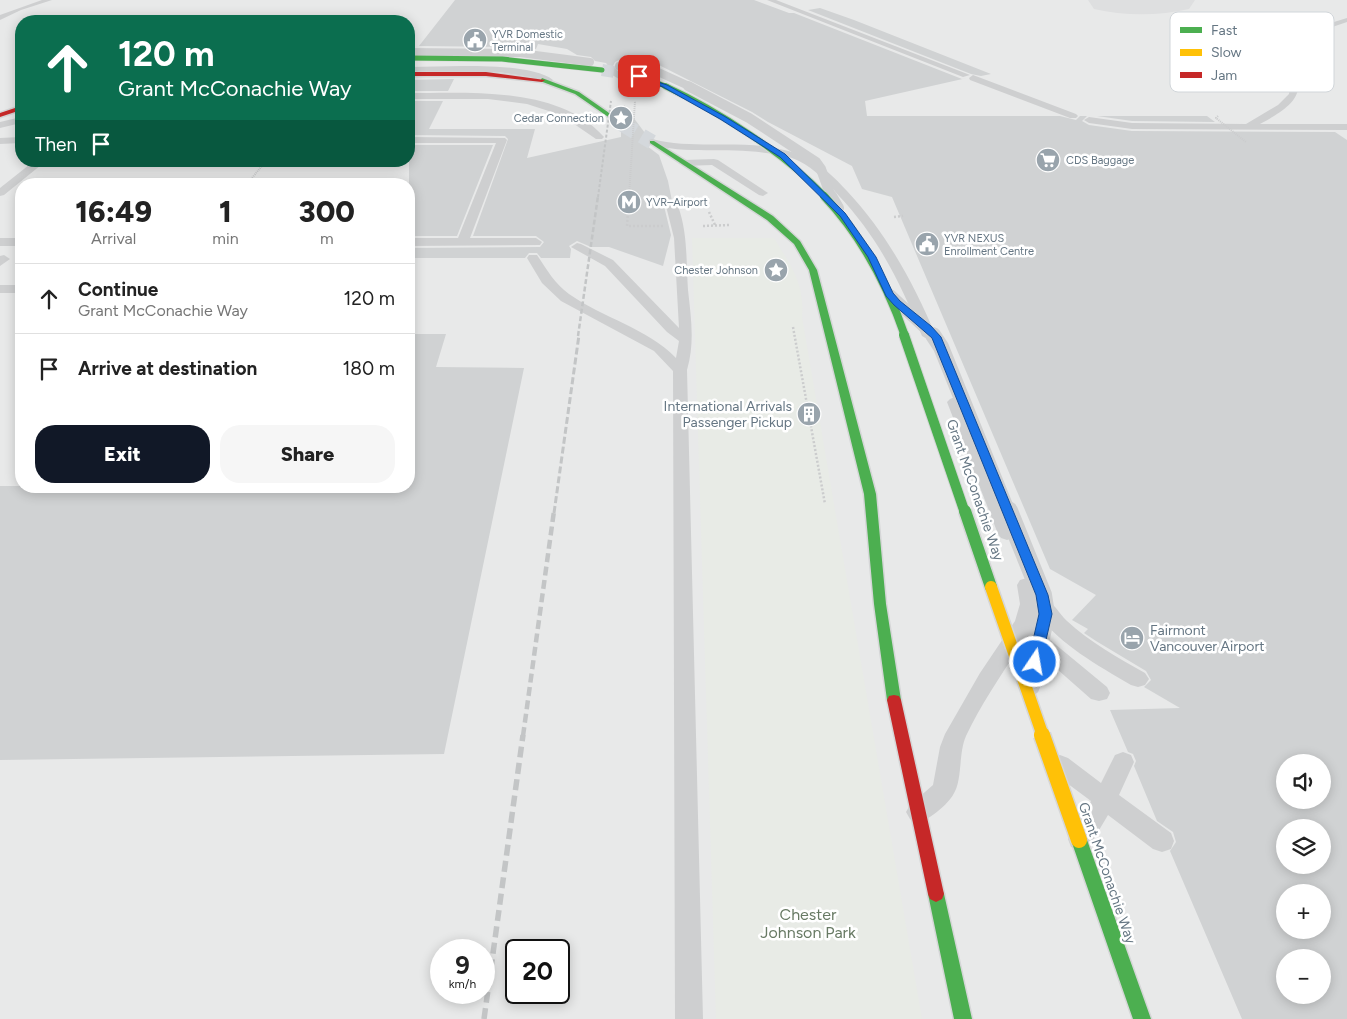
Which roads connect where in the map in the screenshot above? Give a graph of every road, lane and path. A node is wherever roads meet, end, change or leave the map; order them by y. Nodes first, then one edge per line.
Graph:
1 (49, 0) edge
2 (770, 0) edge
3 (0, 18) edge
4 (1347, 20) edge
5 (1334, 24) edge
6 (415, 52) edge
7 (415, 58) edge
8 (590, 62) tunnel mouth
9 (619, 66) dead end
10 (415, 69) edge
11 (602, 70) tunnel mouth
12 (415, 74) edge
13 (639, 76) tunnel mouth
14 (561, 85) junction
15 (1295, 92) edge
16 (415, 96) edge
17 (15, 110) edge
18 (0, 115) edge
19 (1073, 116) dead end
20 (1218, 116) dead end
21 (1089, 120) dead end
22 (15, 122) edge
23 (622, 124) tunnel mouth
24 (0, 126) edge
25 (1249, 126) junction
26 (1347, 127) edge
27 (599, 137) dead end
28 (15, 140) edge
29 (415, 140) edge
30 (0, 141) edge
31 (652, 142) joint
32 (1246, 142) dead end
33 (632, 154) dead end
34 (684, 163) junction
35 (33, 167) edge
36 (261, 167) edge
37 (19, 178) edge
38 (252, 178) edge
39 (15, 181) edge
40 (0, 193) edge
41 (763, 193) dead end
42 (672, 206) dead end
43 (843, 215) junction
44 (731, 225) dead end
45 (663, 226) dead end
46 (700, 226) dead end
47 (0, 242) edge
48 (15, 242) edge
49 (415, 242) edge
50 (463, 242) junction
51 (536, 242) dead end
52 (577, 247) dead end
53 (533, 258) dead end
54 (15, 289) edge
55 (0, 290) edge
56 (889, 294) junction
57 (793, 324) dead end
58 (686, 340) junction
59 (680, 370) junction
60 (825, 504) dead end
61 (1027, 585) junction
62 (1000, 608) junction
63 (1138, 679) dead end
64 (1099, 693) dead end
65 (1030, 699) junction
66 (1050, 757) junction
67 (1123, 762) dead end
68 (1104, 799) junction
69 (918, 812) junction
70 (1079, 840) junction
71 (1162, 841) dead end
72 (690, 1019) edge
73 (963, 1019) edge
74 (1142, 1019) edge

1 - 3 lane
2 - 19 lane
4 - 5 lane
6 - 8 lane, bridge
7 - 11 main road, bridge
9 - 43 lane, bridge
10 - 14 lane
12 - 14 main road
13 - 43 main road, Grant McConachie Way, bridge
14 - 23 main road
15 - 25 lane
16 - 27 lane
17 - 18 main road
20 - 32 path, bridge
21 - 25 lane
22 - 24 lane
25 - 26 lane
28 - 30 lane
29 - 50 lane
31 - 34 main road
31 - 61 lane
33 - 45 path, bridge
34 - 41 lane
34 - 69 main road
35 - 37 lane
36 - 38 path
39 - 40 lane
42 - 58 lane
43 - 56 main road, Grant McConachie Way, bridge
44 - 46 path
47 - 48 lane
49 - 50 lane
50 - 51 lane
52 - 58 lane
53 - 59 lane
54 - 55 lane
56 - 62 main road, Grant McConachie Way, bridge
56 - 65 lane, bridge
57 - 60 path
58 - 59 lane
59 - 72 lane
61 - 63 lane
61 - 69 lane
62 - 64 lane
62 - 65 main road, Grant McConachie Way, bridge
65 - 66 main road, Grant McConachie Way, bridge
66 - 68 lane
66 - 70 main road, Grant McConachie Way, bridge
67 - 68 lane
68 - 70 lane
68 - 71 lane
69 - 73 main road
70 - 74 main road, Grant McConachie Way

